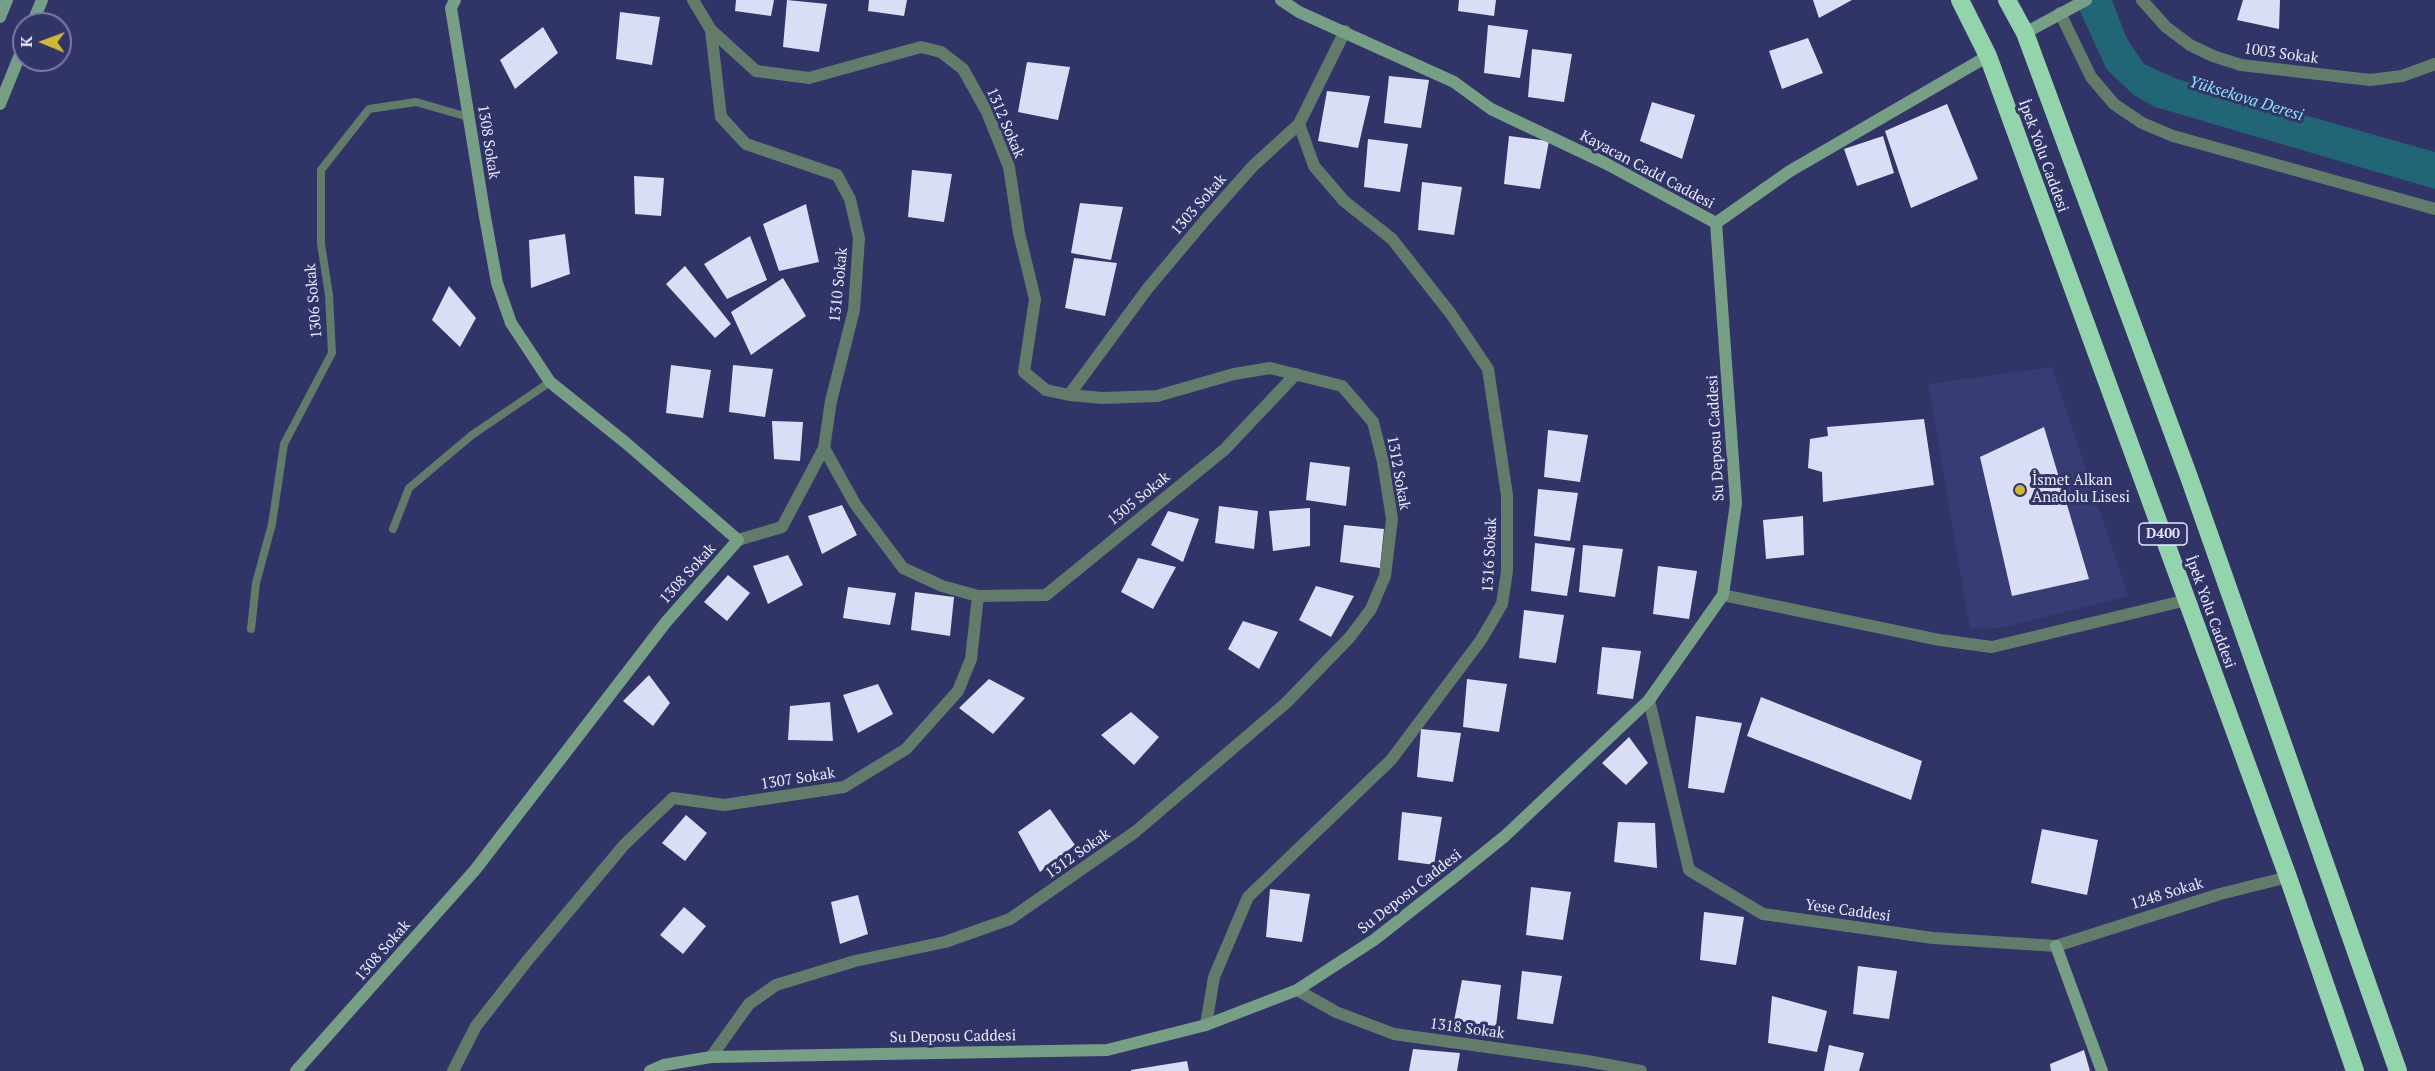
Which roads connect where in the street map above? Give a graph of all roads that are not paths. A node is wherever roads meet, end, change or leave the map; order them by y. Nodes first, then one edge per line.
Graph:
1 (7, 0) edge
2 (455, 0) edge
3 (693, 0) edge
4 (1281, 0) edge
5 (1960, 0) edge
6 (2007, 0) edge
7 (2086, 0) edge
8 (2142, 0) edge
9 (2065, 10) junction
10 (0, 17) edge
11 (711, 30) junction
12 (1345, 31) junction
13 (2025, 33) junction
14 (1988, 57) junction
15 (2435, 64) edge
16 (13, 72) edge
17 (0, 104) edge
18 (468, 117) junction
19 (1299, 124) junction
20 (2435, 209) edge
21 (1716, 223) junction
22 (1296, 374) junction
23 (550, 382) junction
24 (1069, 395) junction
25 (824, 448) junction
26 (393, 529) dead end
27 (738, 540) junction
28 (1723, 595) junction
29 (978, 596) junction
30 (2187, 600) junction
31 (251, 629) dead end
32 (1649, 700) junction
33 (2288, 877) junction
34 (2056, 946) junction
35 (1297, 990) junction
36 (1206, 1025) junction
37 (711, 1057) junction
38 (296, 1071) edge
39 (453, 1071) edge
40 (650, 1071) edge
41 (1641, 1071) edge
42 (2102, 1071) edge
43 (2355, 1071) edge
44 (2397, 1071) edge

1 - 10 street
2 - 18 street, 1308 Sokak
3 - 11 street, 1310 Sokak
4 - 12 street, Kayacan Cadd Caddesi
5 - 14 highway, İpek Yolu Caddesi / D400
6 - 13 highway, İpek Yolu Caddesi / D400
7 - 9 street
8 - 15 street, 1003 Sokak
9 - 13 street
9 - 20 street
11 - 24 street, 1312 Sokak
11 - 25 street, 1310 Sokak
12 - 19 street, 1303 Sokak
12 - 21 street, Kayacan Cadd Caddesi
13 - 44 highway, İpek Yolu Caddesi / D400
14 - 21 street, Kayacan Cadd Caddesi
14 - 30 highway, İpek Yolu Caddesi / D400
16 - 17 street
18 - 23 street, 1308 Sokak
18 - 31 lane, 1306 Sokak
19 - 24 street, 1303 Sokak
19 - 36 street, 1316 Sokak
21 - 28 street, Su Deposu Caddesi
22 - 24 street, 1312 Sokak
22 - 29 street, 1305 Sokak
22 - 37 street, 1312 Sokak
23 - 26 lane
23 - 27 street, 1308 Sokak
25 - 27 street, 1310 Sokak
25 - 29 street
27 - 38 street, 1308 Sokak
28 - 30 street
28 - 32 street, Su Deposu Caddesi
29 - 39 street, 1307 Sokak
30 - 33 highway, İpek Yolu Caddesi / D400
32 - 34 street, Yese Caddesi
32 - 35 street, Su Deposu Caddesi
33 - 34 street, 1248 Sokak
33 - 43 highway, İpek Yolu Caddesi / D400
34 - 42 street
35 - 36 street, Su Deposu Caddesi
35 - 41 street, 1318 Sokak
36 - 37 street, Su Deposu Caddesi
37 - 40 street, Su Deposu Caddesi

